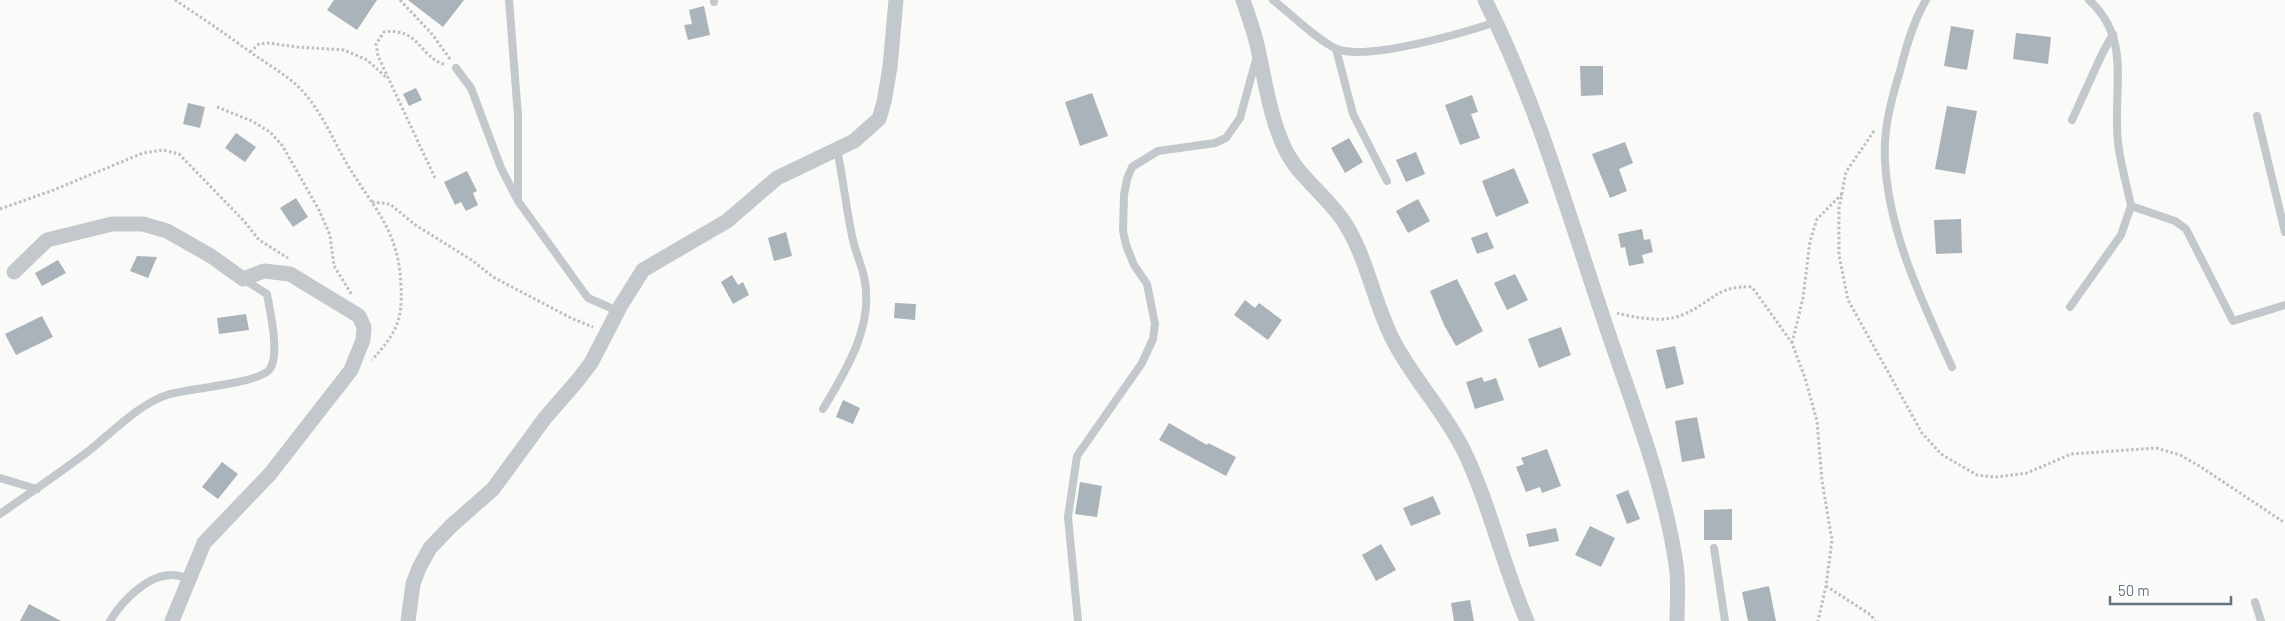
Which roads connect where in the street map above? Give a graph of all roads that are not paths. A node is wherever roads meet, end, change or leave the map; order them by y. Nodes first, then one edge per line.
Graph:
1 (509, 0) edge
2 (896, 0) edge
3 (1244, 0) edge
4 (1274, 0) edge
5 (1486, 0) edge
6 (1926, 0) edge
7 (2089, 0) edge
8 (1496, 22) junction
9 (2114, 34) junction
10 (1336, 49) junction
11 (1259, 52) junction
12 (456, 68) road end
13 (2257, 116) dead end
14 (2072, 120) dead end
15 (837, 149) junction
16 (1387, 182) dead end
17 (518, 201) junction
18 (2131, 206) junction
19 (2285, 232) edge
20 (14, 272) dead end
21 (243, 279) junction
22 (2285, 305) edge
23 (2070, 307) dead end
24 (618, 311) junction
25 (1952, 367) dead end
26 (823, 409) dead end
27 (0, 478) edge
28 (37, 489) junction
29 (0, 514) edge
30 (1714, 548) dead end
31 (188, 578) junction
32 (2255, 602) dead end
33 (110, 621) edge
34 (172, 621) edge
35 (408, 621) edge
36 (1078, 621) edge
37 (1527, 621) edge
38 (1677, 621) edge
39 (1725, 621) edge
40 (2261, 621) edge

1 - 17 lane
2 - 15 street
3 - 11 street
4 - 10 lane
5 - 8 street
6 - 25 lane
7 - 9 lane
8 - 10 lane
8 - 38 street
9 - 14 lane
9 - 18 lane
10 - 16 lane
11 - 36 lane
11 - 37 street
12 - 17 lane
13 - 19 lane
15 - 24 street
15 - 26 lane
17 - 24 lane
18 - 22 lane
18 - 23 lane
20 - 21 street
21 - 28 lane
21 - 31 street
24 - 35 street
27 - 28 lane
28 - 29 lane
30 - 39 lane
31 - 33 lane
31 - 34 street
32 - 40 lane

